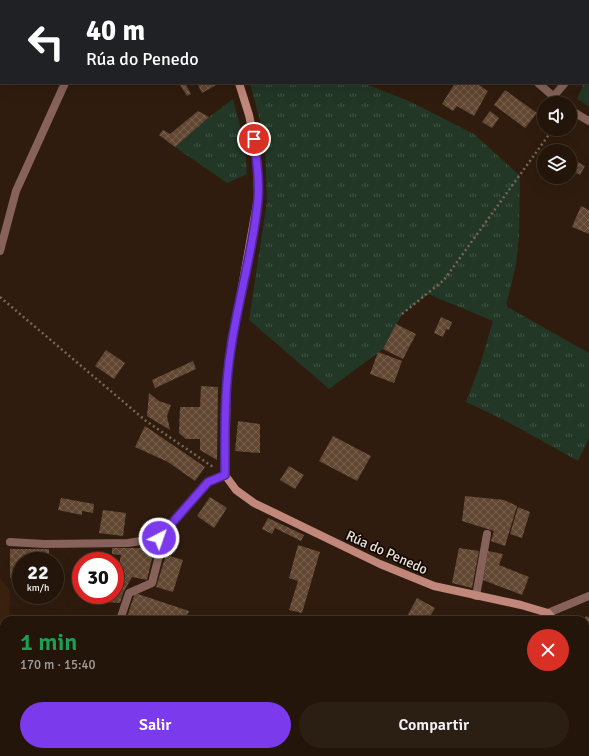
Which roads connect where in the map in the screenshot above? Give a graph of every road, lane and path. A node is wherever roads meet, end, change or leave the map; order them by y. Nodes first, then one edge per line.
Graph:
1 (65, 84) edge
2 (239, 84) edge
3 (539, 84) edge
4 (564, 84) edge
5 (552, 96) edge
6 (554, 96) edge
7 (577, 114) edge
8 (589, 120) edge
9 (548, 136) edge
10 (0, 251) edge
11 (0, 297) edge
12 (402, 314) dead end
13 (225, 475) junction
14 (487, 534) dead end
15 (159, 538) junction
16 (10, 542) dead end
17 (476, 596) junction
18 (589, 596) edge
19 (548, 613) junction
20 (121, 616) edge
21 (551, 616) edge

1 - 10 street
2 - 13 street
3 - 5 street
4 - 6 street
7 - 8 street
9 - 12 path
11 - 13 path
13 - 15 street
13 - 17 street, Rúa do Penedo
14 - 17 street
15 - 16 street
15 - 20 street
17 - 19 street, Rúa do Penedo
18 - 19 street
19 - 21 street

